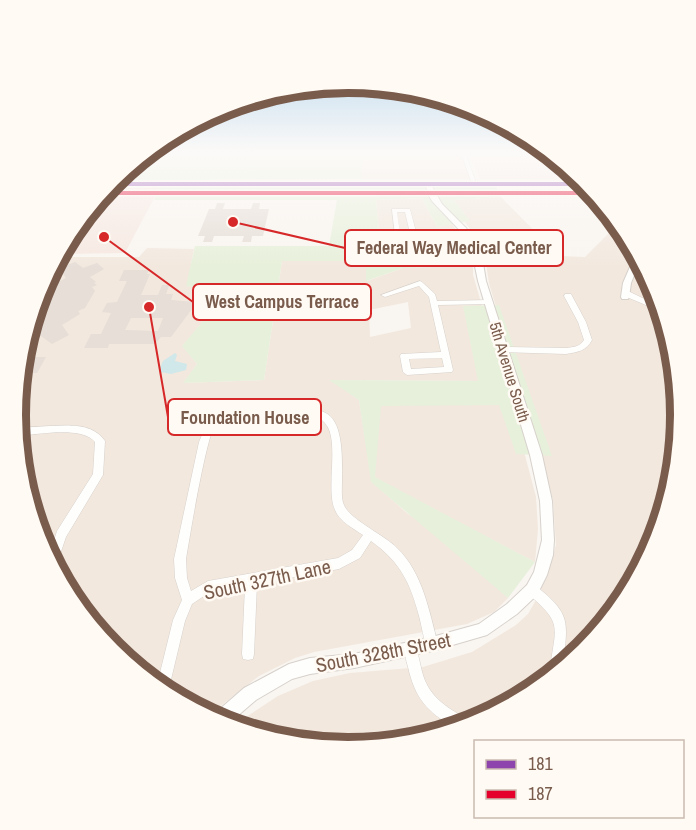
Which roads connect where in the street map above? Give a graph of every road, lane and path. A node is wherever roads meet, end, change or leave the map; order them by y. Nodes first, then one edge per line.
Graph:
1 (431, 191) edge
2 (423, 242) junction
3 (472, 242) junction
4 (634, 267) edge
5 (385, 295) dead end
6 (625, 295) joint
7 (568, 296) dead end
8 (489, 302) junction
9 (434, 303) junction
10 (651, 305) edge
11 (503, 350) junction
12 (446, 355) junction
13 (26, 432) edge
14 (370, 534) junction
15 (56, 551) edge
16 (540, 575) joint
17 (251, 580) junction
18 (532, 590) junction
19 (188, 600) junction
20 (432, 644) junction
21 (410, 648) junction
22 (248, 654) dead end
23 (558, 660) edge
24 (165, 680) edge
25 (227, 714) edge
26 (454, 719) edge

1 - 3 street, 5th Avenue South
2 - 2 street
2 - 3 street
3 - 8 street, 5th Avenue South
4 - 6 street
5 - 9 street
6 - 10 street
7 - 11 street
8 - 9 street
8 - 11 street, 5th Avenue South
9 - 12 street
11 - 16 street, 5th Avenue South
12 - 12 street
13 - 15 street
14 - 17 street, South 327th Lane
14 - 19 street
14 - 20 street
16 - 18 street, South 328th Street
17 - 19 street, South 327th Lane
17 - 22 street
18 - 20 street, South 328th Street
18 - 23 street
19 - 24 street
20 - 21 street, South 328th Street
21 - 25 street, South 328th Street
21 - 26 street

